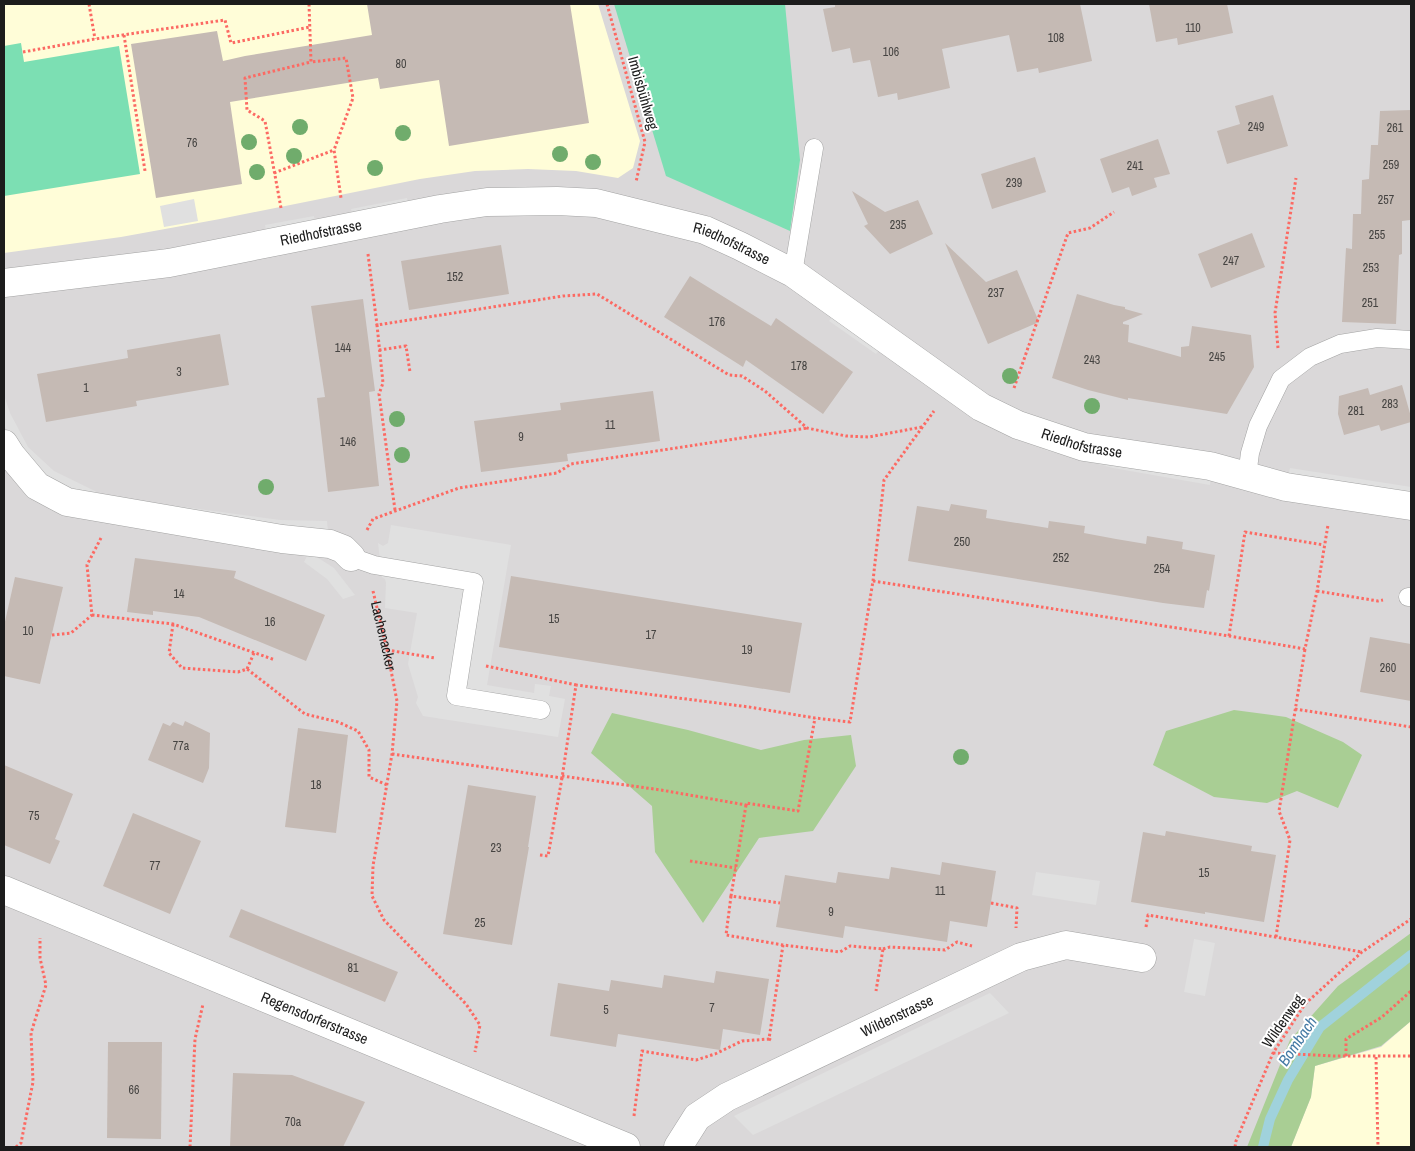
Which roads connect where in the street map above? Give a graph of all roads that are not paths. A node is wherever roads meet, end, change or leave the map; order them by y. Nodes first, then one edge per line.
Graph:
1 (814, 148) dead end
2 (794, 273) junction
3 (4, 283) edge
4 (1411, 340) edge
5 (4, 444) edge
6 (1247, 476) junction
7 (1411, 506) edge
8 (351, 557) joint
9 (541, 710) dead end
10 (4, 890) edge
11 (1142, 958) road end
12 (629, 1136) edge
13 (678, 1147) edge

1 - 2 lane
2 - 3 street, Riedhofstrasse
2 - 6 street, Riedhofstrasse
4 - 6 lane
5 - 8 street
6 - 7 street, Riedhofstrasse
8 - 9 lane
10 - 12 street, Regensdorferstrasse
11 - 13 street, Wildenstrasse

